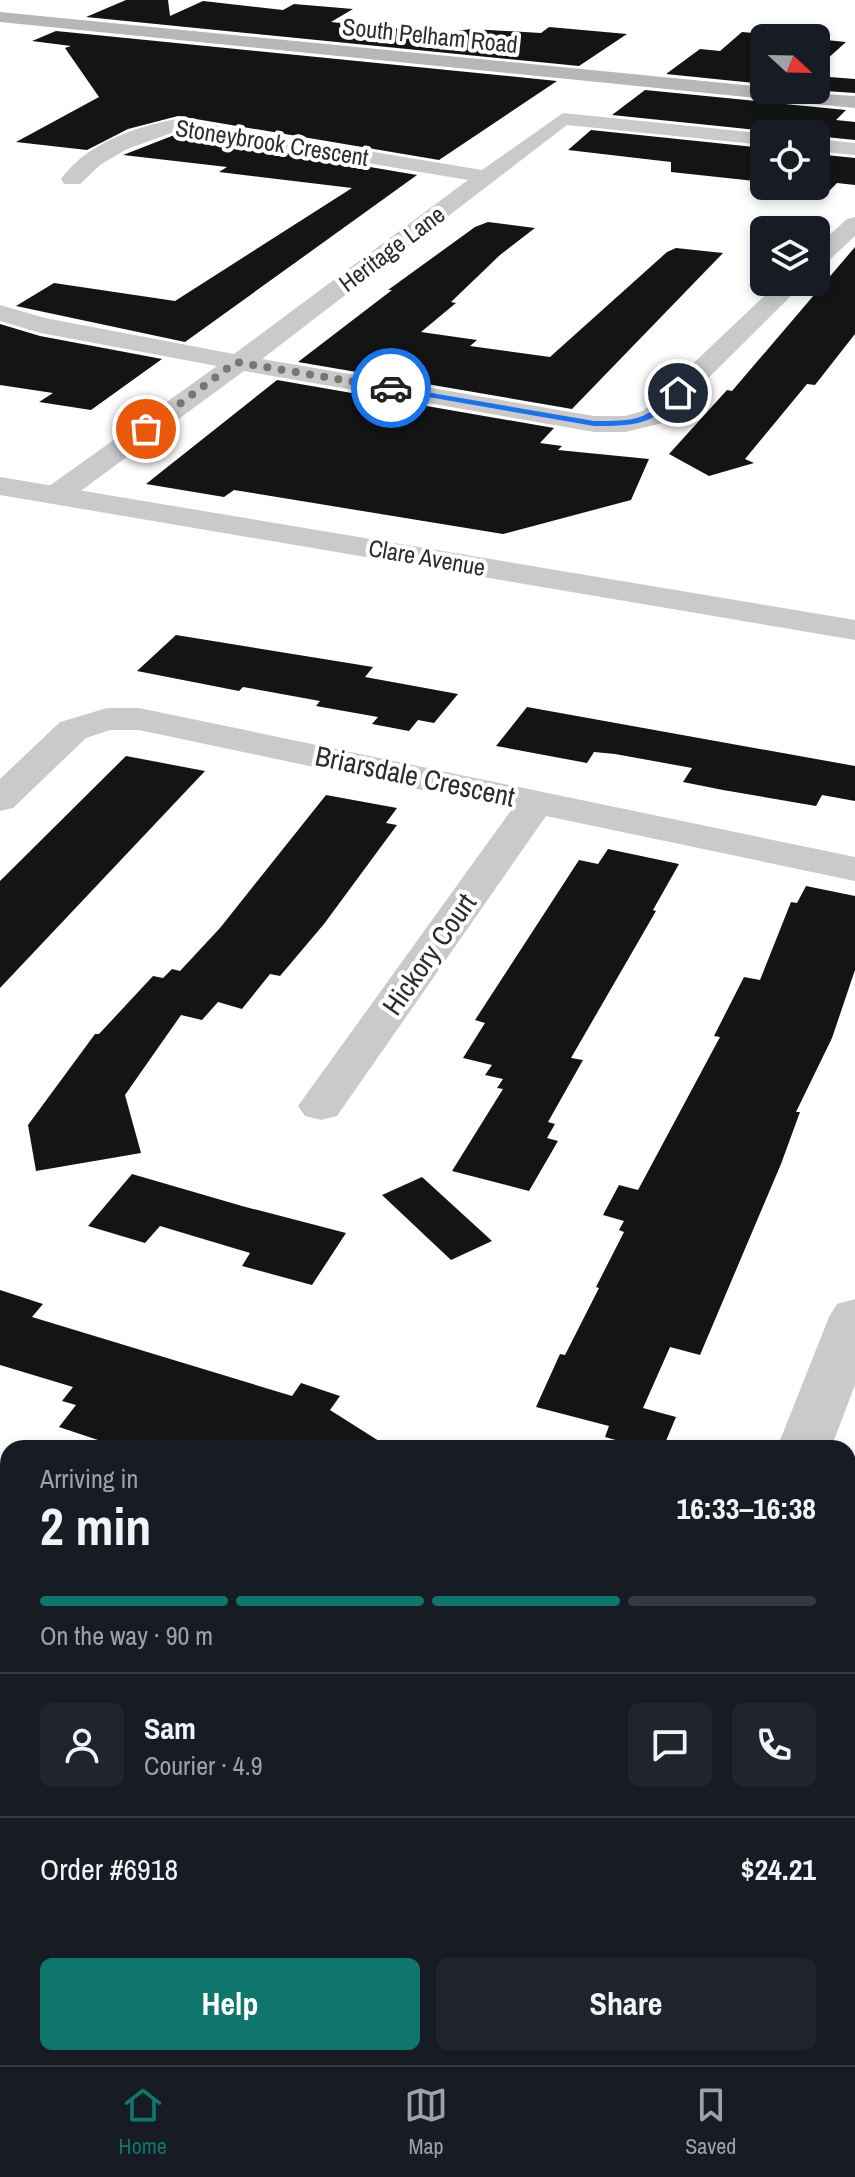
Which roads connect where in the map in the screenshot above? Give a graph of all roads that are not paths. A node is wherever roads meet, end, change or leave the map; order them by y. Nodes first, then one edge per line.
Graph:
1 (0, 17) edge
2 (36, 21) junction
3 (0, 37) edge
4 (855, 102) edge
5 (750, 138) edge
6 (830, 146) edge
7 (855, 149) edge
8 (487, 177) junction
9 (72, 179) dead end
10 (850, 234) edge
11 (830, 249) edge
12 (778, 296) edge
13 (0, 313) edge
14 (236, 362) junction
15 (0, 486) edge
16 (56, 495) junction
17 (855, 630) edge
18 (0, 800) edge
19 (537, 801) junction
20 (855, 869) edge
21 (321, 1106) dead end
22 (855, 1317) edge
23 (807, 1440) edge

1 - 2 main road, South Pelham Road
2 - 3 main road
2 - 4 main road, South Pelham Road
5 - 8 street, Heritage Lane
6 - 7 street
8 - 9 street, Stoneybrook Crescent
8 - 14 street, Heritage Lane
10 - 11 street
12 - 14 street
13 - 14 street
14 - 16 street, Heritage Lane
15 - 16 street, Clare Avenue
16 - 17 street, Clare Avenue
18 - 19 street, Briarsdale Crescent
19 - 20 street, Briarsdale Crescent
19 - 21 street, Hickory Court
22 - 23 street

